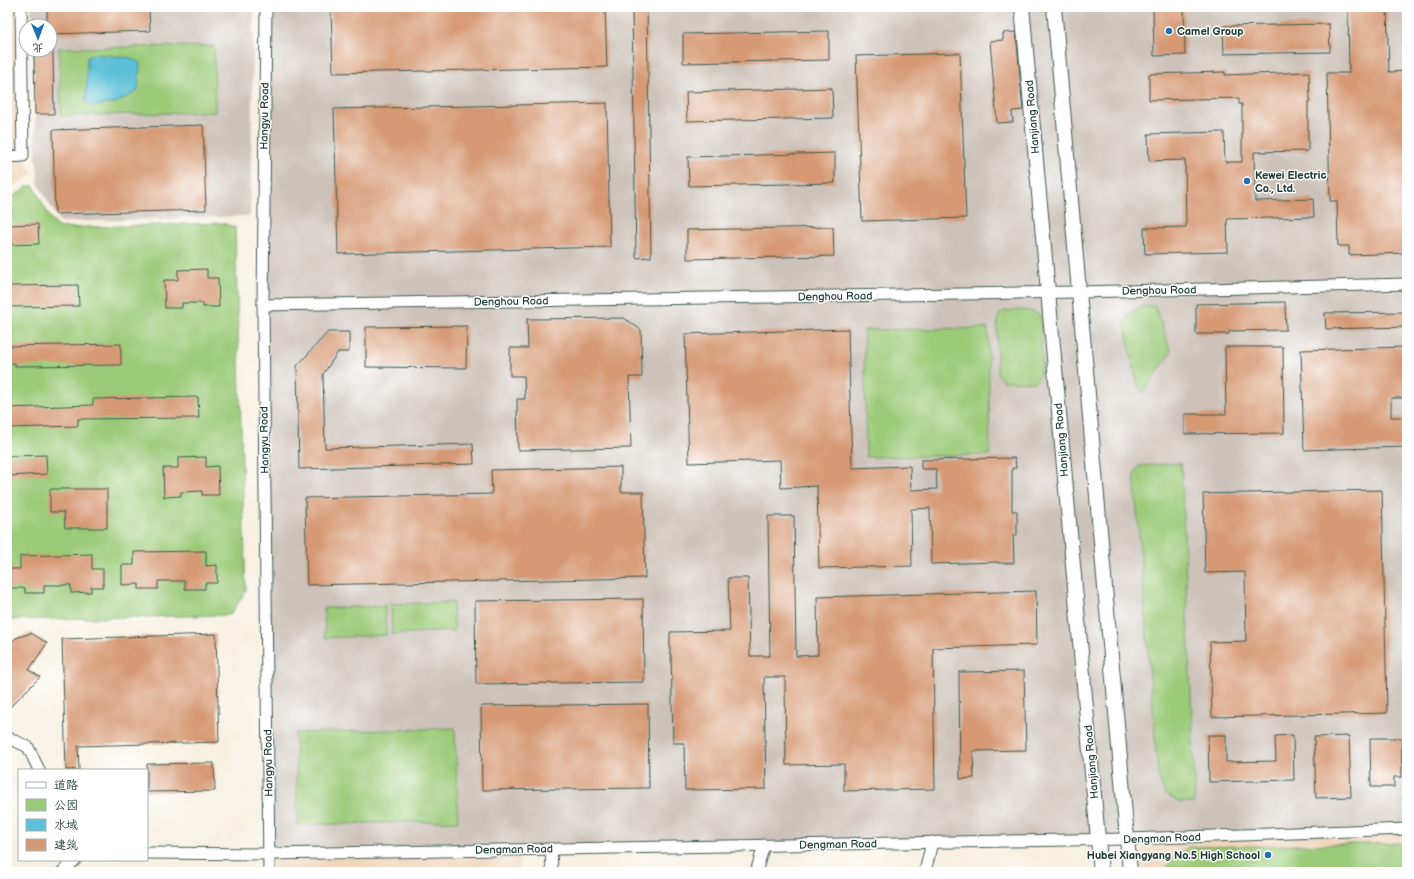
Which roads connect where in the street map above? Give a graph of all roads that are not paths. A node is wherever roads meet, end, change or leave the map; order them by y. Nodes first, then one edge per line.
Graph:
1 (21, 7) edge
2 (266, 7) edge
3 (1022, 7) edge
4 (1054, 7) edge
5 (7, 157) edge
6 (1407, 284) edge
7 (1048, 292) junction
8 (1079, 292) junction
9 (262, 305) junction
10 (7, 737) edge
11 (39, 769) edge
12 (1407, 829) edge
13 (1098, 839) junction
14 (1128, 839) junction
15 (932, 842) junction
16 (764, 845) junction
17 (551, 849) junction
18 (148, 853) edge
19 (269, 854) junction
20 (74, 861) edge
21 (62, 872) edge
22 (269, 872) edge
23 (552, 872) edge
24 (756, 872) edge
25 (925, 872) edge
26 (1101, 872) edge
27 (1130, 872) edge

1 - 5 street
2 - 9 street, Hangyu Road
3 - 7 main road, Hanjiang Road
4 - 8 main road
6 - 8 street, Denghou Road
7 - 8 street, Denghou Road
7 - 9 street, Denghou Road
7 - 13 main road, Hanjiang Road
8 - 14 main road
9 - 19 street, Hangyu Road
10 - 11 street
12 - 14 street, Dengman Road
13 - 14 street, Dengman Road
13 - 15 street, Dengman Road
13 - 26 main road, Hanjiang Road
14 - 27 main road
15 - 16 street, Dengman Road
15 - 25 street
16 - 17 street, Dengman Road
16 - 24 street
17 - 19 street, Dengman Road
17 - 23 street
18 - 19 street, Dengman Road
19 - 22 street, Hangyu Road
20 - 21 street

